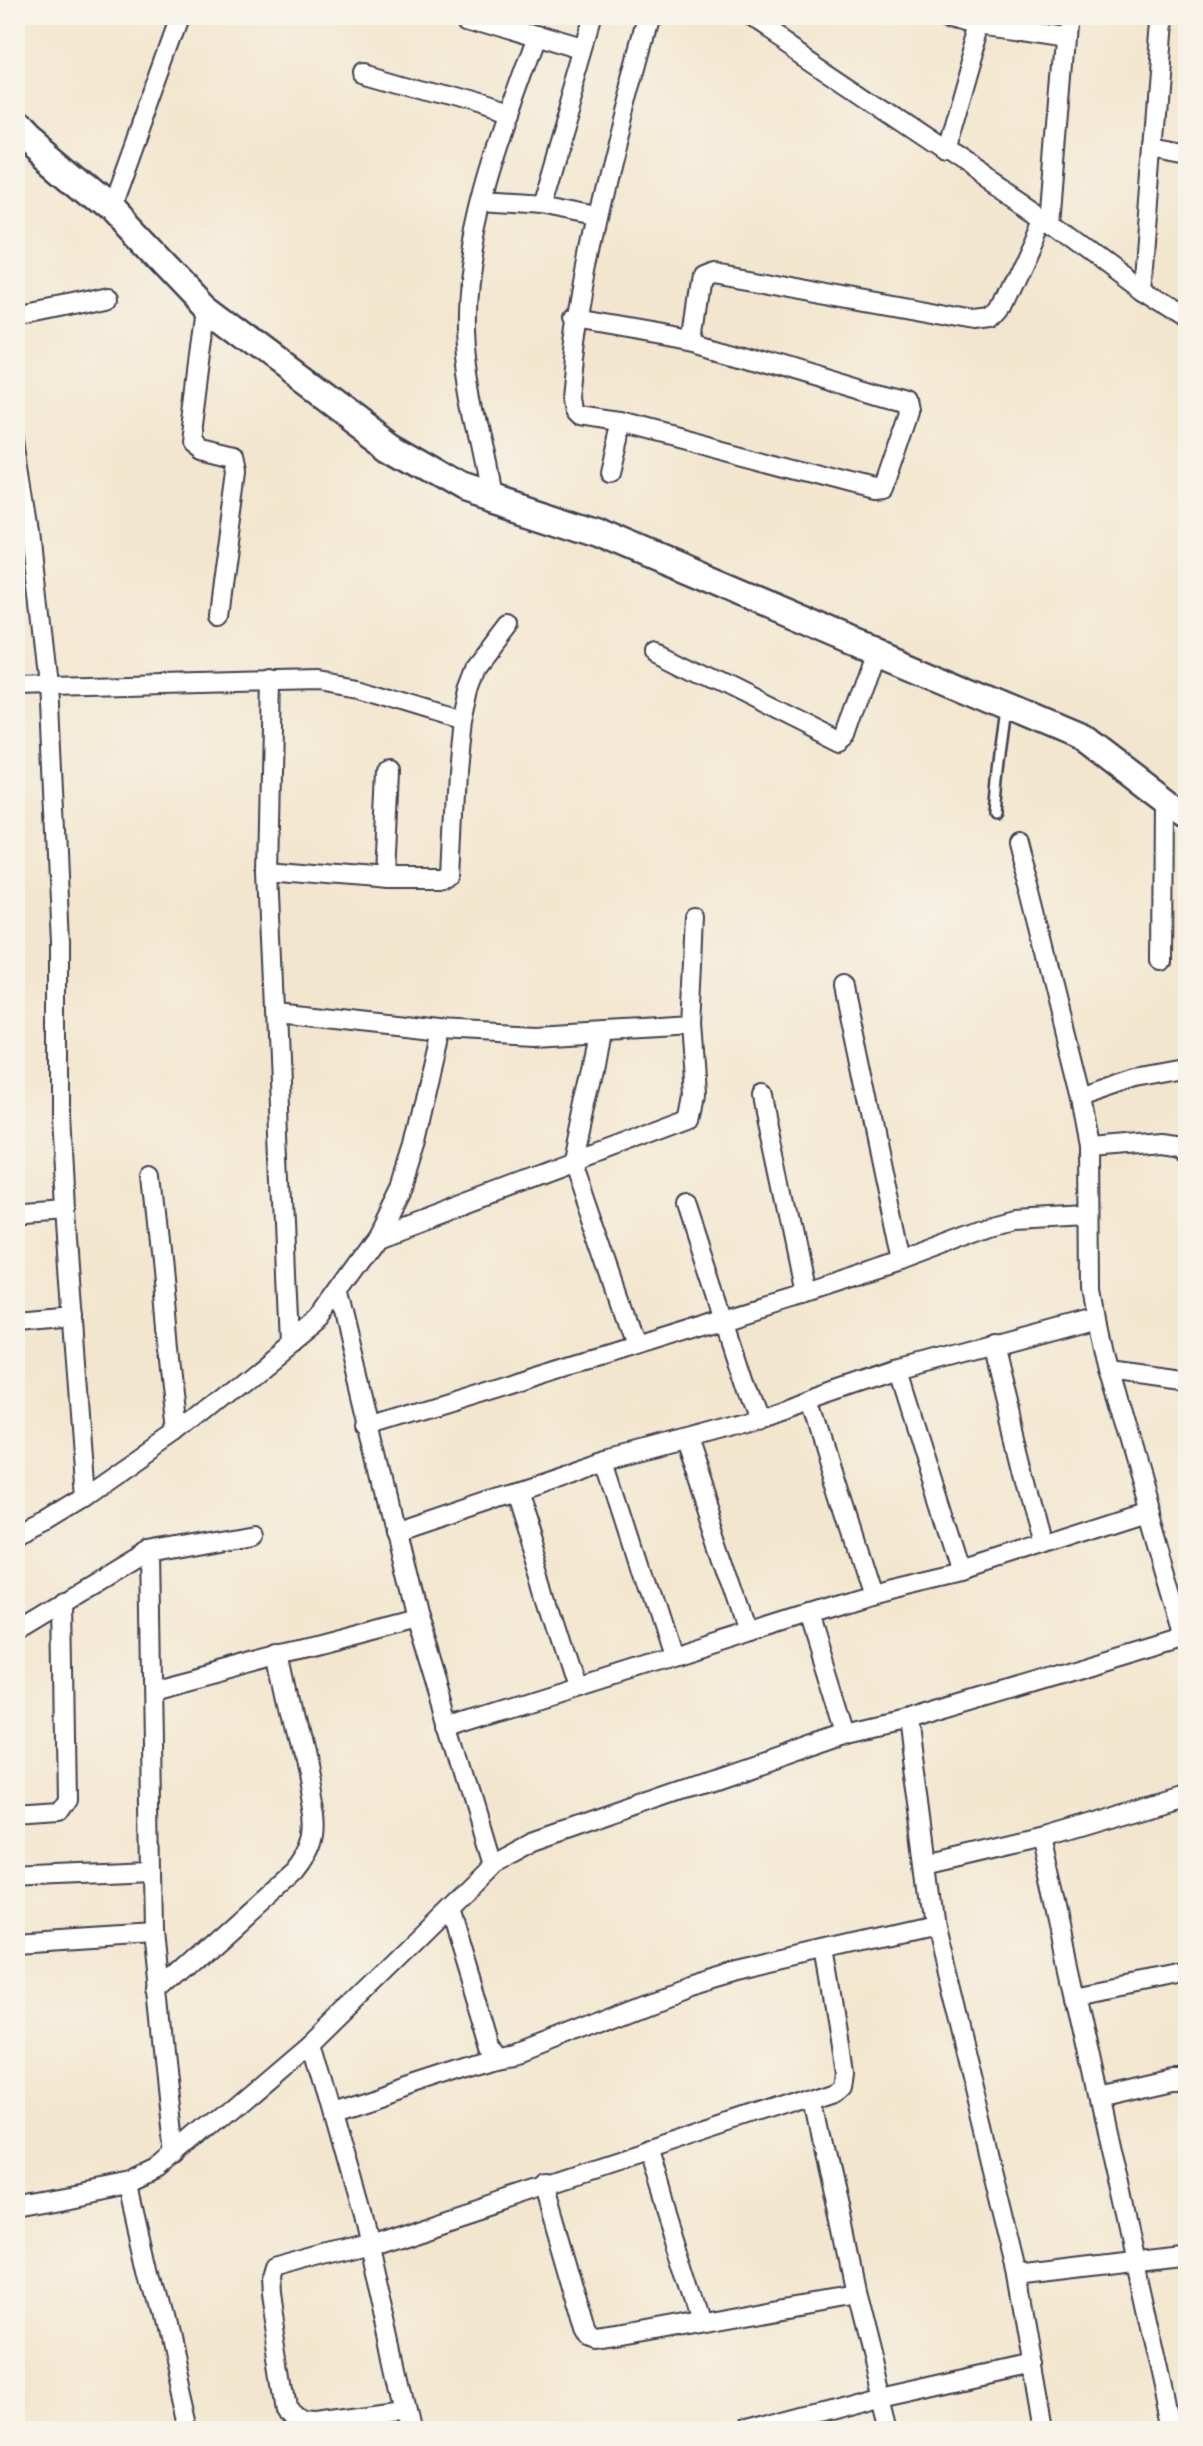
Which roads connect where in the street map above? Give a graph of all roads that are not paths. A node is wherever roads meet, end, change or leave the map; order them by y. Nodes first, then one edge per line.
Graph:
1 (466, 12) edge
2 (596, 12) edge
3 (651, 12) edge
4 (736, 12) edge
5 (948, 12) edge
6 (1069, 12) edge
7 (1164, 12) edge
8 (182, 18) dead end
9 (982, 21) junction
10 (538, 32) junction
11 (1067, 34) junction
12 (584, 48) junction
13 (363, 74) dead end
14 (509, 115) junction
15 (12, 121) edge
16 (1152, 148) junction
17 (944, 154) junction
18 (1190, 155) edge
19 (482, 202) junction
20 (539, 206) junction
21 (112, 209) junction
22 (596, 216) junction
23 (1046, 221) junction
24 (1140, 290) junction
25 (108, 299) dead end
26 (206, 308) junction
27 (576, 318) junction
28 (12, 319) edge
29 (1190, 321) edge
30 (697, 340) junction
31 (620, 423) junction
32 (14, 428) edge
33 (608, 472) dead end
34 (493, 497) junction
35 (22, 539) edge
36 (220, 613) dead end
37 (508, 626) dead end
38 (877, 650) junction
39 (658, 652) dead end
40 (273, 680) junction
41 (47, 686) junction
42 (12, 688) edge
43 (1006, 706) junction
44 (462, 719) junction
45 (389, 770) dead end
46 (1162, 800) junction
47 (994, 810) dead end
48 (1190, 821) edge
49 (1015, 837) dead end
50 (270, 870) junction
51 (384, 879) junction
52 (694, 919) dead end
53 (1162, 960) dead end
54 (842, 985) dead end
55 (276, 1012) junction
56 (689, 1027) junction
57 (440, 1031) junction
58 (600, 1034) junction
59 (1190, 1066) edge
60 (1080, 1094) junction
61 (760, 1099) dead end
62 (1089, 1150) junction
63 (1190, 1150) edge
64 (572, 1164) junction
65 (151, 1174) dead end
66 (687, 1205) dead end
67 (64, 1214) junction
68 (1088, 1216) junction
69 (12, 1218) edge
70 (378, 1234) junction
71 (900, 1262) junction
72 (339, 1292) junction
73 (802, 1293) junction
74 (724, 1317) junction
75 (72, 1318) junction
76 (1095, 1318) junction
77 (12, 1323) edge
78 (289, 1344) junction
79 (634, 1344) junction
80 (993, 1344) junction
81 (1106, 1370) junction
82 (899, 1371) junction
83 (1190, 1380) edge
84 (808, 1402) junction
85 (757, 1419) junction
86 (368, 1427) junction
87 (178, 1434) junction
88 (685, 1440) junction
89 (606, 1460) junction
90 (514, 1490) junction
91 (86, 1496) junction
92 (1148, 1512) junction
93 (395, 1531) junction
94 (250, 1532) dead end
95 (12, 1536) edge
96 (1043, 1546) junction
97 (148, 1551) junction
98 (962, 1572) junction
99 (869, 1594) junction
100 (65, 1600) junction
101 (809, 1613) junction
102 (417, 1620) junction
103 (750, 1632) junction
104 (12, 1633) edge
105 (1187, 1635) edge
106 (280, 1654) junction
107 (669, 1656) junction
108 (576, 1685) junction
109 (151, 1689) junction
110 (905, 1719) junction
111 (449, 1727) junction
112 (846, 1733) junction
113 (1190, 1793) edge
114 (12, 1814) edge
115 (1042, 1837) junction
116 (492, 1864) junction
117 (924, 1864) junction
118 (151, 1870) junction
119 (12, 1876) edge
120 (448, 1910) junction
121 (932, 1926) junction
122 (154, 1935) junction
123 (12, 1944) edge
124 (826, 1952) junction
125 (1190, 1972) edge
126 (158, 1992) junction
127 (1077, 1996) junction
128 (311, 2041) junction
129 (499, 2057) junction
130 (1190, 2081) edge
131 (1100, 2098) junction
132 (812, 2099) junction
133 (332, 2111) junction
134 (647, 2150) junction
135 (177, 2157) junction
136 (545, 2183) junction
137 (132, 2184) junction
138 (12, 2206) edge
139 (368, 2244) junction
140 (1190, 2255) edge
141 (1136, 2260) junction
142 (1018, 2276) junction
143 (852, 2295) junction
144 (701, 2322) junction
145 (1033, 2364) junction
146 (880, 2398) junction
147 (404, 2411) junction
148 (189, 2434) edge
149 (410, 2434) edge
150 (745, 2434) edge
151 (888, 2434) edge
152 (1045, 2434) edge
153 (1174, 2434) edge

1 - 10 street
2 - 12 street
3 - 22 street
4 - 17 street
5 - 9 street
6 - 11 street
7 - 16 street
8 - 21 street
9 - 11 street
9 - 17 street
10 - 12 street
10 - 14 street
11 - 23 street
12 - 20 street
13 - 14 street
14 - 19 street
15 - 21 street
16 - 18 street
16 - 24 street
17 - 23 street
19 - 20 street
19 - 34 street
20 - 22 street
21 - 26 street
22 - 27 street
23 - 24 street
23 - 30 street
24 - 29 street
25 - 28 street
26 - 34 street
26 - 36 street
27 - 30 street
27 - 31 street
30 - 31 street
31 - 33 street
32 - 35 street
34 - 38 street
35 - 41 street
37 - 44 street
38 - 39 street
38 - 43 street
40 - 41 street
40 - 44 street
40 - 50 street
41 - 42 street
41 - 67 street
43 - 46 street
43 - 47 lane
44 - 51 street
45 - 51 street
46 - 48 street
46 - 53 street
49 - 60 street
50 - 51 street
50 - 55 street
52 - 56 street
54 - 71 street
55 - 57 street
55 - 78 street
56 - 58 street
56 - 64 street
57 - 58 street
57 - 70 street
58 - 64 street
59 - 60 street
60 - 62 street
61 - 73 street
62 - 63 street
62 - 68 street
64 - 70 street
64 - 79 street
65 - 87 street
66 - 74 street
67 - 69 street
67 - 75 street
68 - 71 street
68 - 76 street
70 - 72 street
71 - 73 street
72 - 78 street
72 - 86 street
73 - 74 street
74 - 79 street
74 - 85 street
75 - 77 street
75 - 91 street
76 - 80 street
76 - 81 street
78 - 87 street
79 - 86 street
80 - 82 street
80 - 96 street
81 - 83 street
81 - 92 street
82 - 84 street
82 - 98 street
84 - 85 street
84 - 99 street
85 - 88 street
86 - 93 street
87 - 91 street
88 - 89 street
88 - 103 street
89 - 90 street
89 - 107 street
90 - 93 street
90 - 108 street
91 - 95 street
92 - 96 street
92 - 105 street
93 - 102 street
94 - 97 street
96 - 98 street
97 - 100 street
97 - 109 street
98 - 99 street
99 - 101 street
100 - 104 street
100 - 114 street
101 - 103 street
101 - 112 street
102 - 106 street
102 - 111 street
103 - 107 street
105 - 110 street
106 - 109 street
106 - 126 street
107 - 108 street
108 - 111 street
109 - 118 street
110 - 112 street
110 - 117 street
111 - 116 street
112 - 116 street
113 - 115 street
115 - 117 street
115 - 127 street
116 - 120 street
117 - 121 street
118 - 119 street
118 - 122 street
120 - 128 street
120 - 129 street
121 - 124 street
121 - 142 street
122 - 123 street
122 - 126 street
124 - 129 street
124 - 132 street
125 - 127 street
126 - 135 street
127 - 131 street
128 - 133 street
128 - 135 street
129 - 133 street
130 - 131 street
131 - 141 street
132 - 134 street
132 - 143 street
133 - 139 street
134 - 136 street
134 - 144 street
135 - 137 street
136 - 139 street
136 - 144 street
137 - 138 street
137 - 148 street
139 - 147 street
139 - 147 street
140 - 141 street
141 - 142 street
141 - 153 street
142 - 145 street
143 - 144 street
143 - 146 street
145 - 146 street
145 - 152 street
146 - 150 street
146 - 151 street
147 - 149 street

